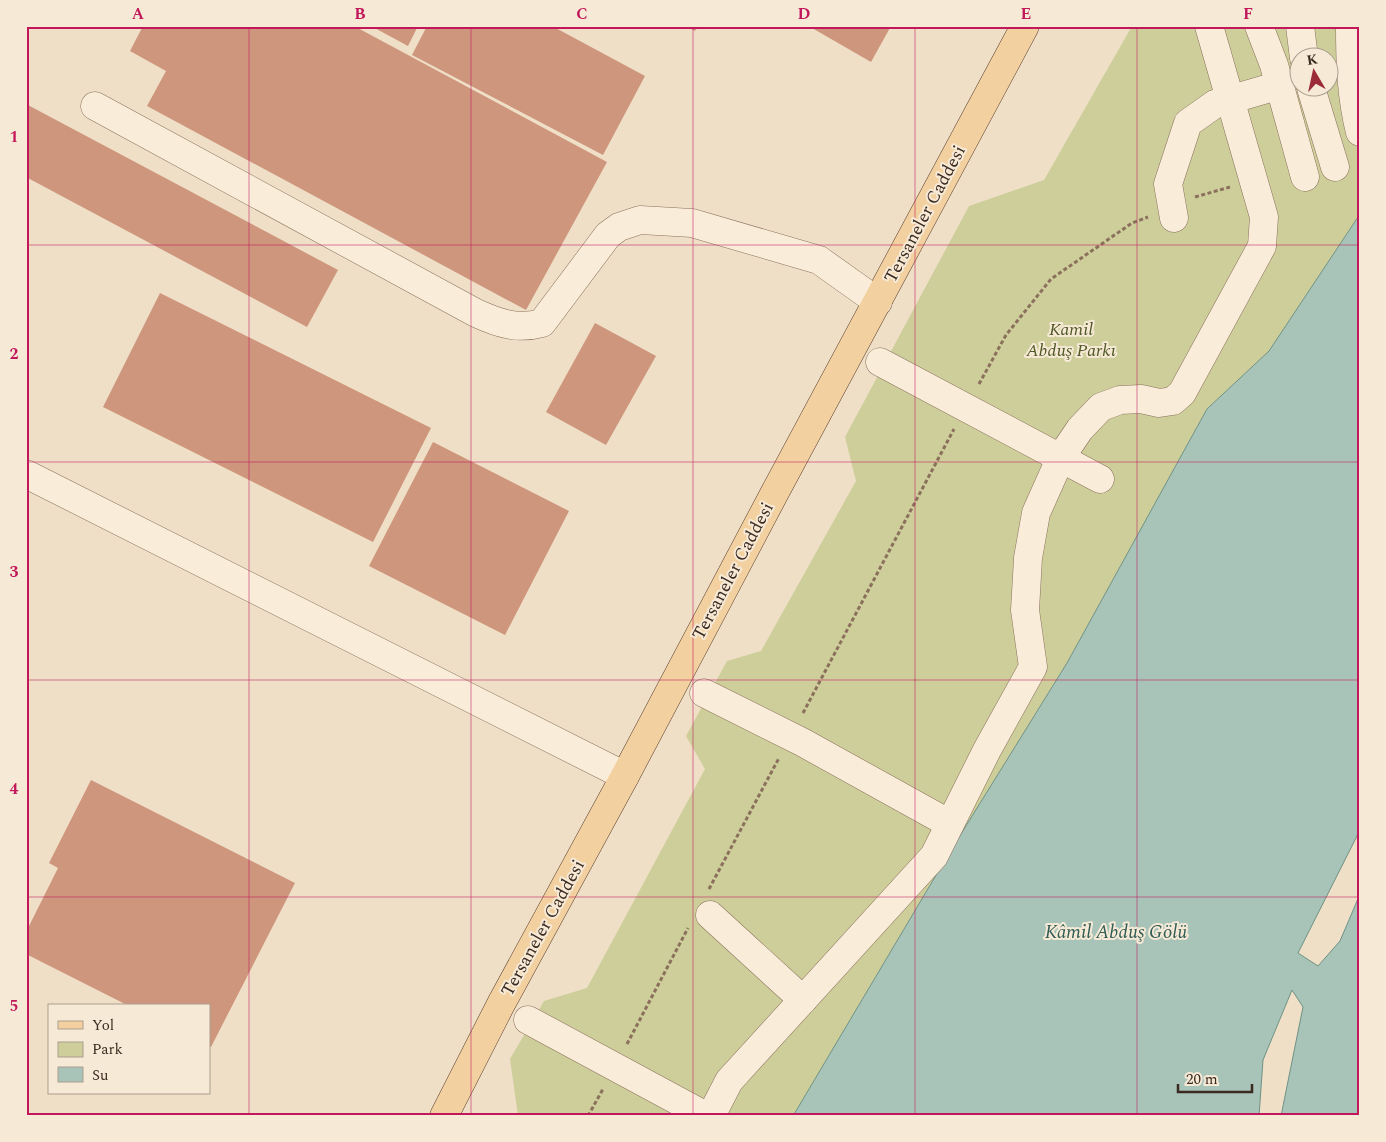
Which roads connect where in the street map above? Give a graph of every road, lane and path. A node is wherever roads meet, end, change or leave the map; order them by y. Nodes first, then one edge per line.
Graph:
1 (1024, 26) edge
2 (1209, 26) edge
3 (1259, 26) edge
4 (1300, 26) edge
5 (1354, 32) edge
6 (1303, 48) edge
7 (1280, 85) junction
8 (1314, 98) edge
9 (1230, 99) junction
10 (95, 106) dead end
11 (1360, 132) edge
12 (1336, 167) dead end
13 (1305, 177) dead end
14 (1253, 180) junction
15 (1173, 213) junction
16 (878, 302) junction
17 (880, 362) dead end
18 (966, 408) junction
19 (1060, 457) junction
20 (26, 474) edge
21 (1100, 479) dead end
22 (704, 693) dead end
23 (790, 737) junction
24 (625, 776) junction
25 (950, 824) junction
26 (702, 912) junction
27 (803, 1000) junction
28 (528, 1020) dead end
29 (615, 1066) junction
30 (444, 1116) edge
31 (588, 1116) edge
32 (706, 1116) edge
33 (711, 1116) edge

1 - 16 main road, Tersaneler Caddesi
2 - 9 street
3 - 7 street
4 - 6 street
5 - 11 street
7 - 9 street
7 - 13 street
8 - 12 street
9 - 14 street
9 - 15 street
10 - 16 street
14 - 15 path
14 - 19 street
15 - 18 path
16 - 24 main road, Tersaneler Caddesi
17 - 18 street
18 - 19 street
18 - 23 path
19 - 21 street
19 - 25 street
20 - 24 street
22 - 23 street
23 - 25 street
23 - 26 path
24 - 30 main road, Tersaneler Caddesi
25 - 27 street
26 - 27 street
26 - 29 path
27 - 33 street
28 - 29 street
29 - 31 path
29 - 32 street

